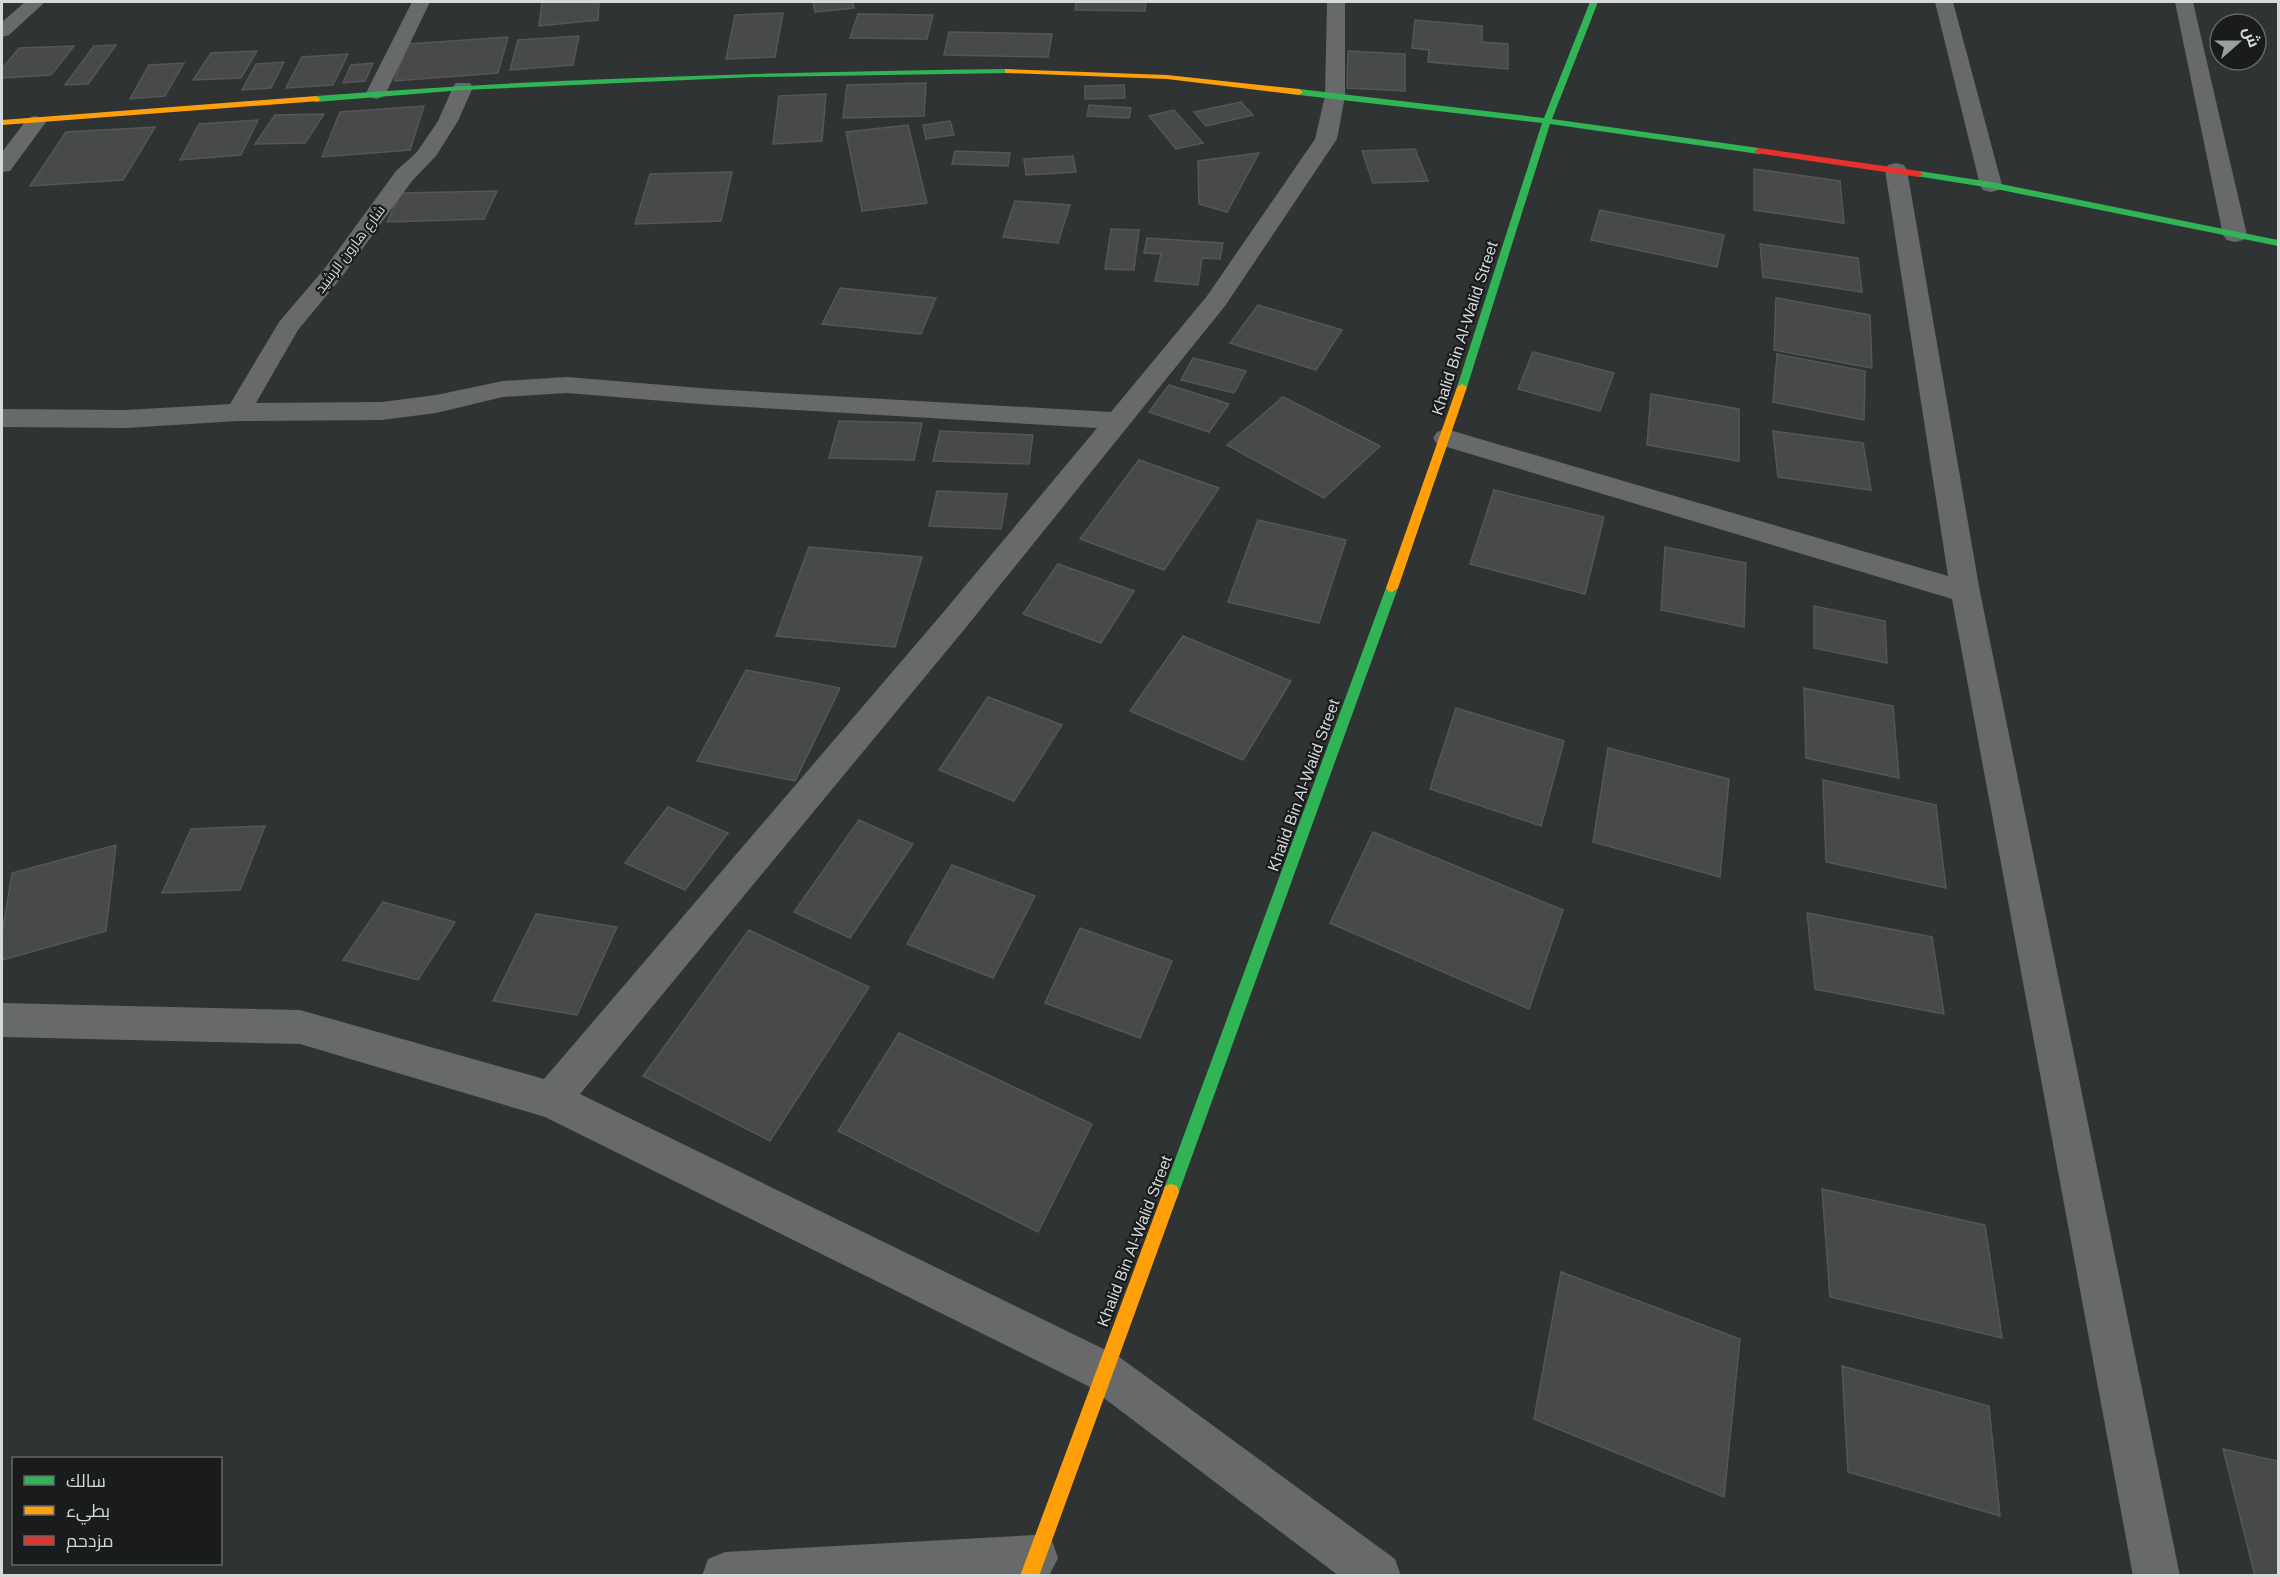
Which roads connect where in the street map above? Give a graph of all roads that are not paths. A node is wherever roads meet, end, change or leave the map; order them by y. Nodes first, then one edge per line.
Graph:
1 (36, 2) edge
2 (421, 2) edge
3 (1336, 2) edge
4 (1594, 2) edge
5 (1944, 2) edge
6 (2184, 2) edge
7 (2, 31) edge
8 (464, 87) junction
9 (376, 93) junction
10 (1335, 96) junction
11 (1548, 121) junction
12 (35, 122) junction
13 (2, 123) edge
14 (2, 166) edge
15 (1896, 170) junction
16 (1991, 185) junction
17 (2235, 235) junction
18 (2278, 243) edge
19 (238, 412) junction
20 (2, 418) edge
21 (1118, 421) junction
22 (1446, 438) junction
23 (1965, 592) junction
24 (2, 1020) edge
25 (551, 1100) junction
26 (1103, 1371) junction
27 (1032, 1567) edge
28 (725, 1575) edge
29 (1378, 1575) edge
30 (2157, 1575) edge

1 - 7 street
2 - 9 street
3 - 10 street
4 - 11 street, Khalid Bin Al-Walid Street
5 - 16 street
6 - 17 street
8 - 9 street
8 - 10 street
8 - 19 street, شارع هارون الرشيد
9 - 12 street
10 - 11 street
10 - 21 street
11 - 15 street
11 - 22 street, Khalid Bin Al-Walid Street
12 - 13 street
12 - 14 street
15 - 16 street
15 - 23 street
16 - 17 street
17 - 18 street
19 - 20 street
19 - 21 street
21 - 25 street
22 - 23 street
22 - 26 street, Khalid Bin Al-Walid Street
23 - 30 street
24 - 25 street
25 - 26 street
26 - 27 street, Khalid Bin Al-Walid Street
26 - 29 street
27 - 28 street

